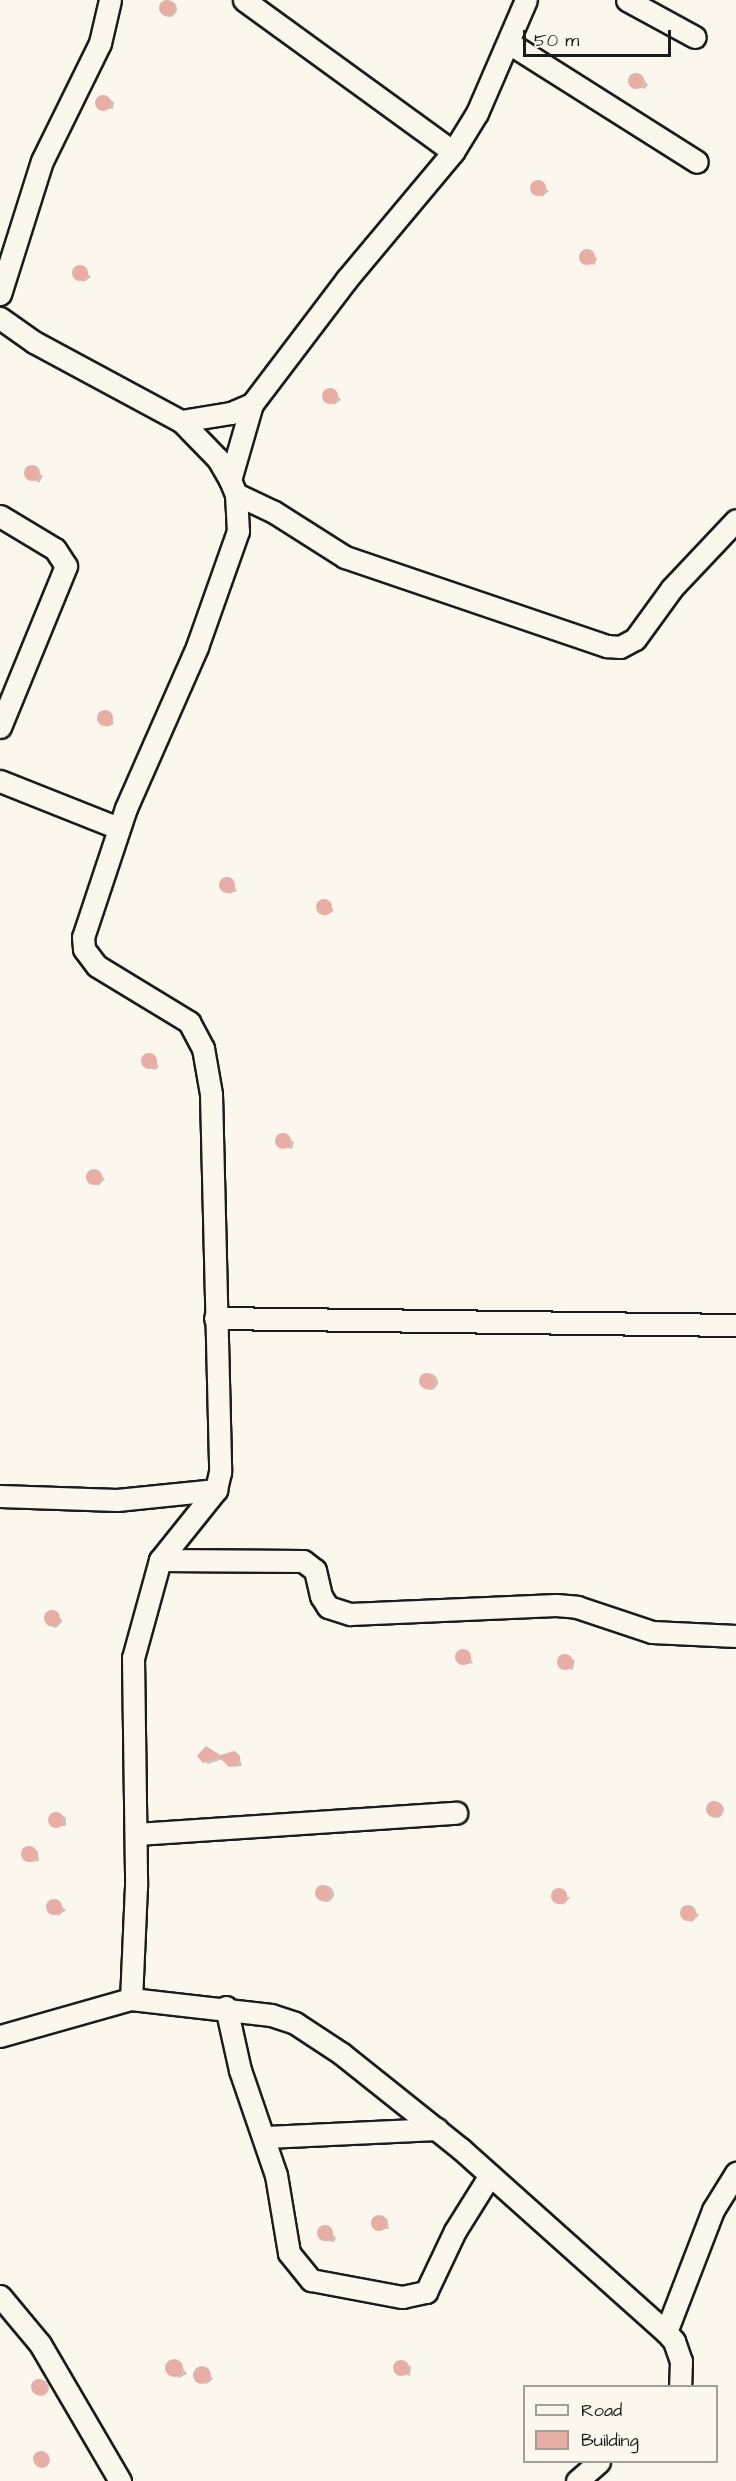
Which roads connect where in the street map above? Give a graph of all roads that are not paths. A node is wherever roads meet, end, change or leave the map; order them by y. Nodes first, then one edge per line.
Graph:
1 (110, 0) edge
2 (244, 0) edge
3 (526, 0) edge
4 (627, 0) edge
5 (695, 37) dead end
6 (509, 43) junction
7 (453, 152) junction
8 (696, 162) dead end
9 (0, 294) edge
10 (0, 318) edge
11 (252, 404) junction
12 (181, 422) junction
13 (233, 487) junction
14 (0, 516) edge
15 (736, 520) edge
16 (0, 727) edge
17 (0, 781) edge
18 (118, 828) junction
19 (215, 1318) junction
20 (736, 1325) edge
21 (216, 1490) junction
22 (0, 1496) edge
23 (160, 1560) junction
24 (736, 1636) edge
25 (456, 1813) dead end
26 (136, 1834) junction
27 (131, 1999) junction
28 (226, 2007) junction
29 (0, 2036) edge
30 (437, 2129) junction
31 (266, 2137) junction
32 (736, 2173) edge
33 (490, 2175) junction
34 (0, 2296) edge
35 (666, 2332) junction
36 (680, 2385) edge
37 (598, 2463) edge
38 (120, 2481) edge
39 (577, 2481) edge

1 - 9 street
2 - 7 street
3 - 6 street
4 - 5 street
6 - 7 street
6 - 8 street
7 - 11 street
10 - 12 street
11 - 12 street
11 - 13 street
12 - 13 street
13 - 15 street
13 - 18 street
14 - 16 street
17 - 18 street
18 - 19 street
19 - 20 street
19 - 21 street
21 - 22 street
21 - 23 street
23 - 24 street
23 - 26 street
25 - 26 street
26 - 27 street
27 - 28 street
27 - 29 street
28 - 30 street
28 - 31 street
30 - 31 street
30 - 33 street
31 - 33 street
32 - 35 street
33 - 35 street
34 - 38 street
35 - 36 street
37 - 39 street

